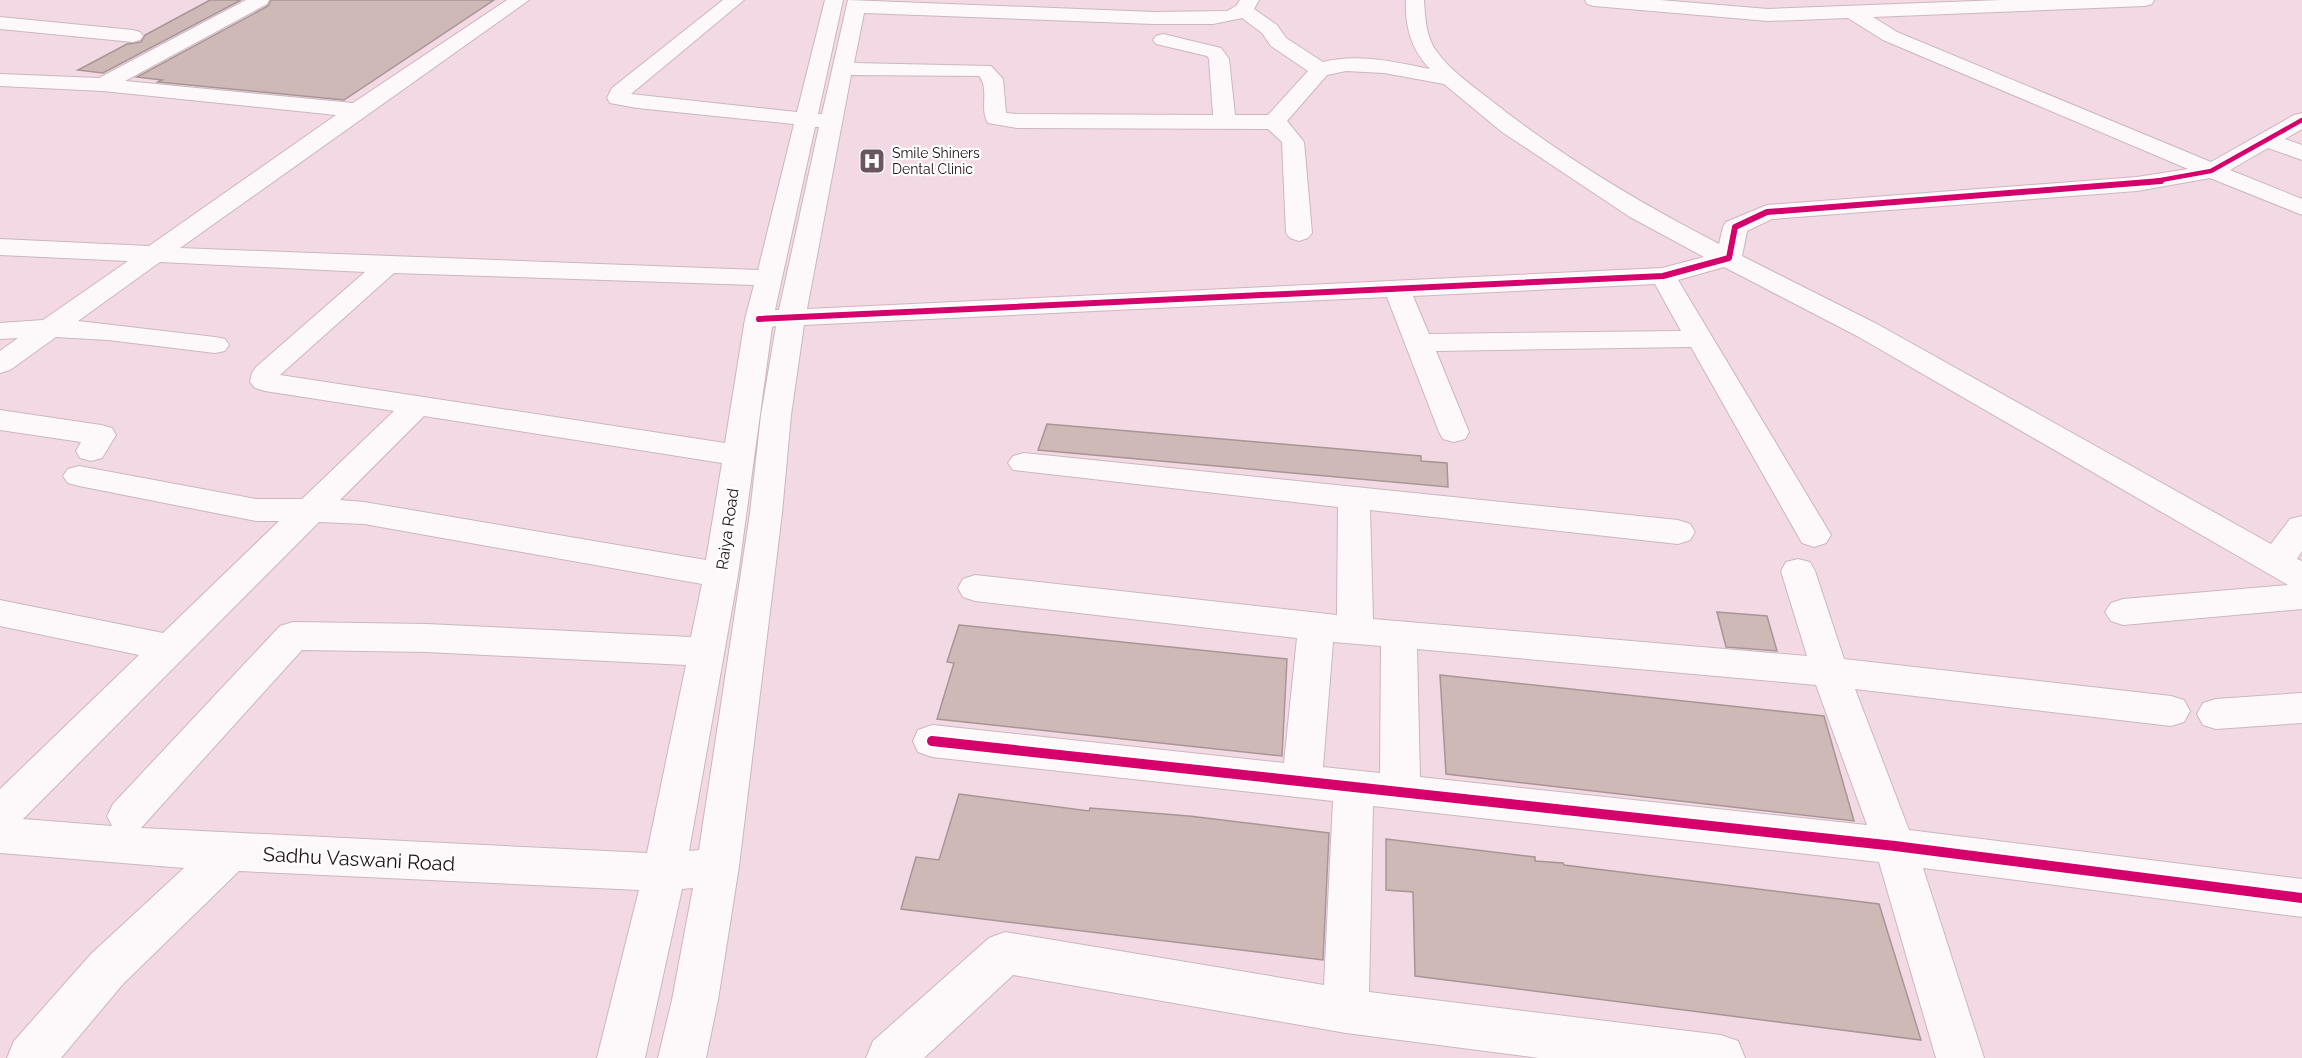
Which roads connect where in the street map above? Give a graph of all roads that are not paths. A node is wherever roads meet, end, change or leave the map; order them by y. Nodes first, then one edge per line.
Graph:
1 (260, 0) edge
2 (520, 0) edge
3 (735, 0) edge
4 (1415, 0) edge
5 (1594, 0) edge
6 (1788, 0) edge
7 (2145, 0) edge
8 (849, 2) edge
9 (1246, 5) edge
10 (1853, 12) junction
11 (1808, 14) junction
12 (0, 22) edge
13 (133, 36) dead end
14 (1163, 40) dead end
15 (841, 69) junction
16 (1321, 70) junction
17 (1452, 79) junction
18 (0, 80) edge
19 (103, 85) junction
20 (357, 110) junction
21 (818, 120) junction
22 (2302, 120) edge
23 (1225, 121) junction
24 (1274, 122) junction
25 (2266, 140) junction
26 (2302, 153) edge
27 (2211, 171) junction
28 (2302, 208) edge
29 (1299, 233) dead end
30 (0, 247) edge
31 (158, 254) junction
32 (1729, 258) junction
33 (388, 265) junction
34 (1663, 276) junction
35 (768, 278) junction
36 (1397, 288) junction
37 (792, 317) junction
38 (759, 319) junction
39 (53, 327) junction
40 (0, 331) edge
41 (1699, 339) junction
42 (1419, 343) junction
43 (215, 345) dead end
44 (0, 364) edge
45 (419, 404) junction
46 (0, 420) edge
47 (1454, 432) dead end
48 (738, 455) junction
49 (1024, 463) dead end
50 (1354, 498) junction
51 (309, 511) junction
52 (2302, 527) edge
53 (1678, 531) dead end
54 (1814, 535) dead end
55 (2289, 570) edge
56 (1798, 571) dead end
57 (721, 575) junction
58 (975, 588) dead end
59 (2302, 596) edge
60 (2123, 612) dead end
61 (0, 613) edge
62 (1316, 627) junction
63 (1355, 630) junction
64 (1399, 634) junction
65 (170, 648) junction
66 (706, 652) junction
67 (1830, 672) junction
68 (2302, 708) edge
69 (2170, 711) dead end
70 (2216, 714) dead end
71 (932, 741) dead end
72 (1302, 782) junction
73 (1353, 786) junction
74 (1400, 791) junction
75 (0, 815) edge
76 (127, 816) dead end
77 (0, 835) edge
78 (1894, 846) junction
79 (230, 852) junction
80 (718, 866) junction
81 (664, 873) junction
82 (2302, 898) edge
83 (1346, 1011) junction
84 (31, 1058) edge
85 (621, 1058) edge
86 (682, 1058) edge
87 (890, 1058) edge
88 (1721, 1058) edge
89 (1960, 1058) edge

1 - 19 street
2 - 20 street
3 - 21 street
4 - 17 street
5 - 11 street
6 - 11 street
7 - 10 street
8 - 9 street
8 - 15 street, Raiya Road
8 - 21 street, Raiya Road
9 - 16 street
10 - 11 street
10 - 27 street
12 - 13 street
14 - 23 street
15 - 21 street, Raiya Road
15 - 23 street
16 - 17 street
16 - 24 street
17 - 32 street
18 - 19 street
19 - 20 street
20 - 31 street
21 - 35 street, Raiya Road
21 - 37 street, Raiya Road
22 - 25 street
23 - 24 street
24 - 29 street
25 - 26 street
25 - 27 street
27 - 28 street
27 - 32 street
30 - 31 street
31 - 33 street
31 - 39 street
32 - 34 street
32 - 55 street
33 - 35 street
33 - 45 street
34 - 36 street
34 - 41 street
35 - 38 street, Raiya Road
36 - 37 street
36 - 42 street
37 - 38 street
37 - 80 street, Raiya Road
38 - 48 street, Raiya Road
39 - 40 street
39 - 43 street
39 - 44 street
41 - 42 street
41 - 54 street
42 - 47 street
45 - 48 street
45 - 51 street
46 - 51 street
48 - 57 street, Raiya Road
49 - 50 street
50 - 53 street
50 - 63 street
51 - 57 street
51 - 65 street
52 - 55 street
56 - 67 street
57 - 66 street, Raiya Road
58 - 62 street
59 - 60 street
61 - 65 street
62 - 63 street
62 - 72 street
63 - 64 street
64 - 67 street
64 - 74 street
65 - 75 street
66 - 76 street
66 - 81 street, Raiya Road
67 - 69 street
67 - 78 street
68 - 70 street
71 - 72 street
72 - 73 street
73 - 74 street
73 - 83 street
74 - 78 street
77 - 79 street, Sadhu Vaswani Road
78 - 82 street
78 - 89 street
79 - 81 street, Sadhu Vaswani Road
79 - 84 street
80 - 81 street, Sadhu Vaswani Road
80 - 86 street, Raiya Road
81 - 85 street, Raiya Road
83 - 87 street
83 - 88 street

